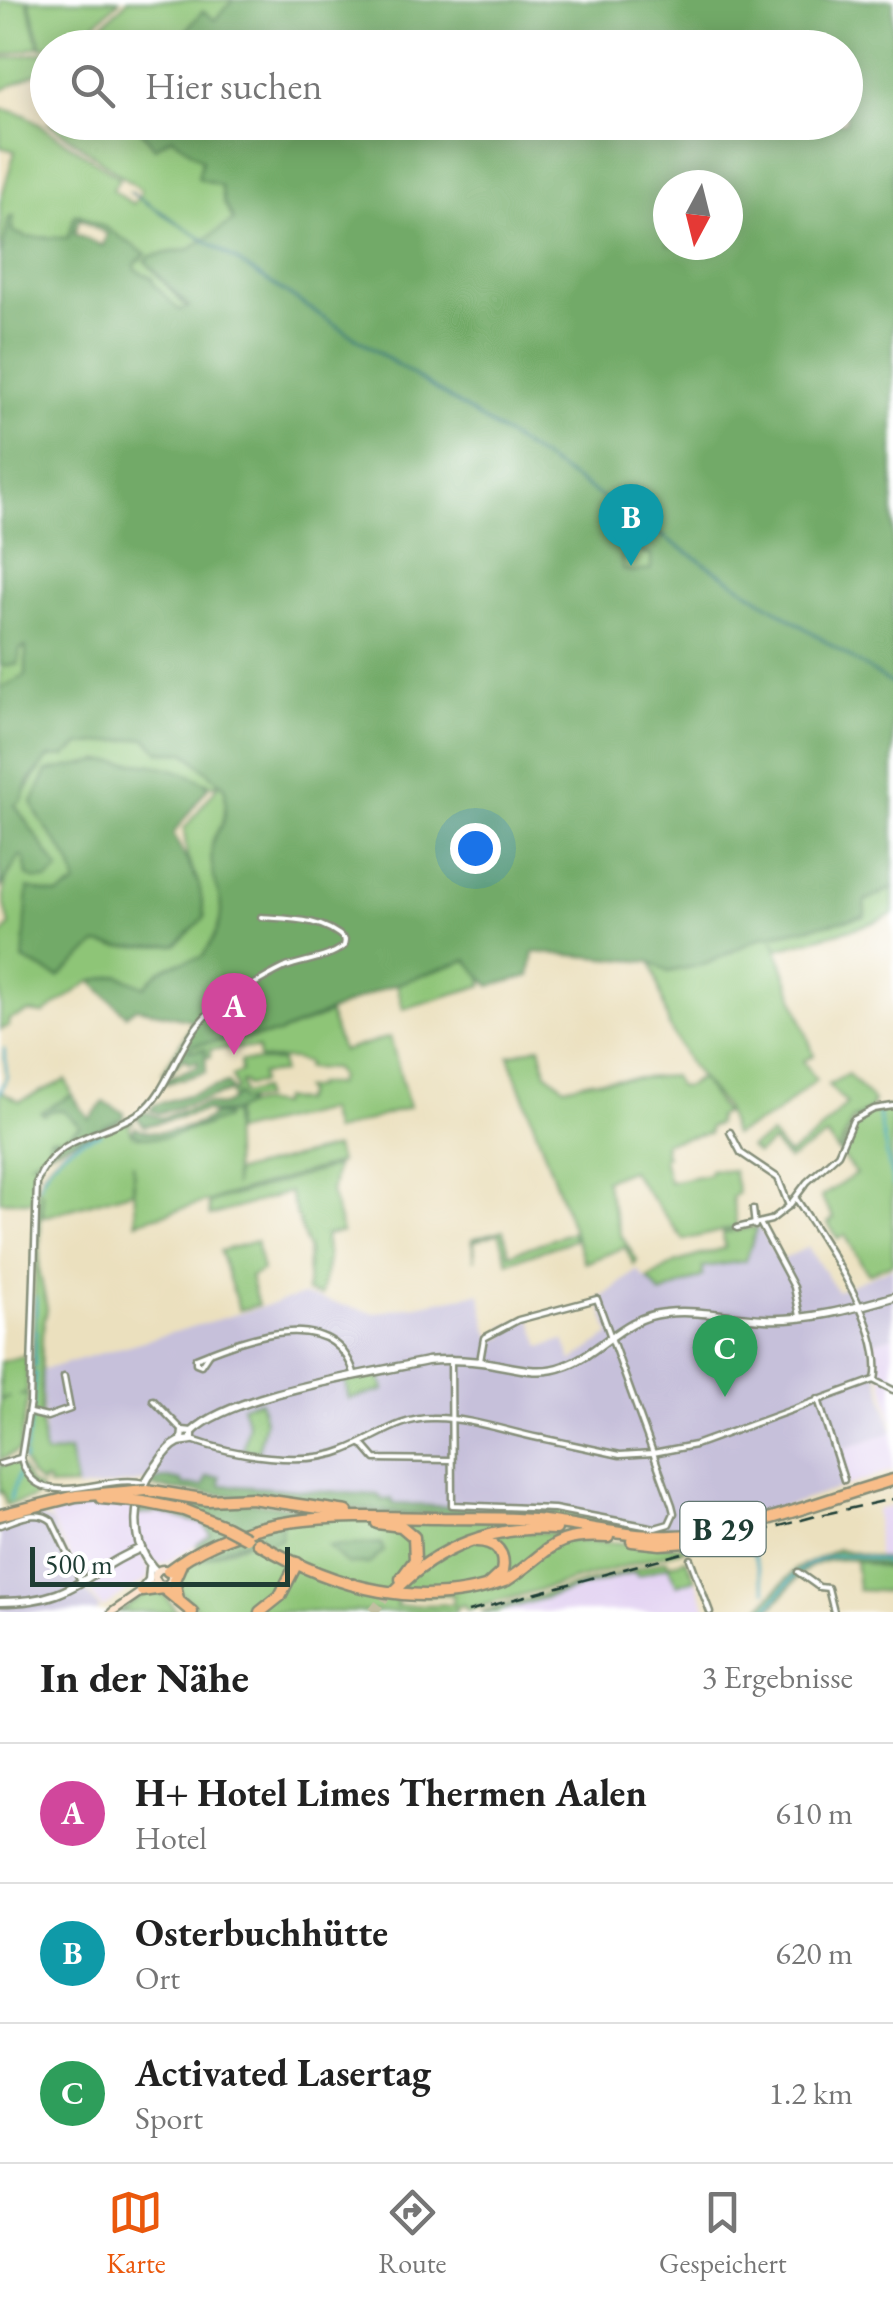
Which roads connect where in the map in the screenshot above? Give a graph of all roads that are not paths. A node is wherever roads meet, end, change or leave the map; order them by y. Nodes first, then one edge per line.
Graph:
1 (262, 916) dead end
2 (893, 1106) edge
3 (730, 1132) dead end
4 (797, 1200) junction
5 (789, 1206) junction
6 (753, 1209) dead end
7 (758, 1225) junction
8 (737, 1228) dead end
9 (893, 1297) edge
10 (860, 1306) junction
11 (801, 1318) junction
12 (610, 1336) junction
13 (209, 1353) dead end
14 (450, 1359) junction
15 (480, 1362) junction
16 (64, 1377) dead end
17 (356, 1377) junction
18 (874, 1380) junction
19 (893, 1390) edge
20 (818, 1399) junction
21 (153, 1400) dead end
22 (29, 1413) junction
23 (450, 1419) junction
24 (188, 1436) junction
25 (361, 1442) junction
26 (654, 1453) junction
27 (21, 1458) junction
28 (450, 1460) junction
29 (0, 1464) edge
30 (844, 1480) dead end
31 (893, 1483) edge
32 (171, 1492) junction
33 (141, 1493) junction
34 (0, 1515) edge
35 (378, 1516) junction
36 (292, 1520) junction
37 (551, 1522) junction
38 (0, 1525) edge
39 (224, 1525) junction
40 (608, 1537) junction
41 (253, 1541) junction
42 (464, 1543) junction
43 (141, 1548) junction
44 (189, 1557) junction
45 (690, 1559) dead end
46 (148, 1562) junction
47 (294, 1568) junction
48 (799, 1573) dead end
49 (162, 1577) junction
50 (327, 1582) junction
51 (82, 1584) junction
52 (396, 1586) junction
53 (138, 1593) junction
54 (179, 1600) junction
55 (0, 1602) edge
56 (263, 1610) edge
57 (112, 1612) edge
58 (192, 1612) edge
59 (710, 1612) edge
60 (834, 1612) edge

1 - 22 street
2 - 4 street
3 - 5 street
4 - 5 street
4 - 10 street
5 - 7 street
6 - 7 street
7 - 8 street
7 - 11 street
9 - 10 street
10 - 11 street
10 - 18 street
11 - 12 street
12 - 15 street
12 - 15 street
12 - 26 street
13 - 17 street
14 - 15 street
14 - 17 street
14 - 23 street
16 - 22 street
17 - 24 street
18 - 19 street
18 - 20 street
20 - 26 street
20 - 30 street
21 - 24 street
22 - 27 street
23 - 25 street
23 - 26 street
23 - 28 street
24 - 25 street
24 - 33 street
25 - 28 street
26 - 28 street
27 - 29 street
27 - 33 street
31 - 37 highway, B 29
31 - 40 highway, B 29
32 - 33 highway
32 - 35 highway
32 - 39 highway
33 - 34 highway
33 - 39 highway
33 - 43 street
35 - 36 highway
35 - 37 highway
36 - 44 highway
36 - 52 highway
37 - 52 highway, B 29
38 - 51 street
39 - 41 highway, bridge
40 - 42 highway, B 29
40 - 50 highway, B 29
41 - 47 highway
41 - 47 highway, B 29
42 - 47 highway
42 - 52 highway
43 - 46 street
43 - 51 street
44 - 49 highway
44 - 54 highway
45 - 59 street
46 - 49 street
46 - 53 street
47 - 50 highway, B 29
47 - 50 highway
47 - 56 highway
48 - 60 street
49 - 53 main road
49 - 54 highway
51 - 55 street
53 - 54 highway
53 - 57 main road
54 - 58 highway

